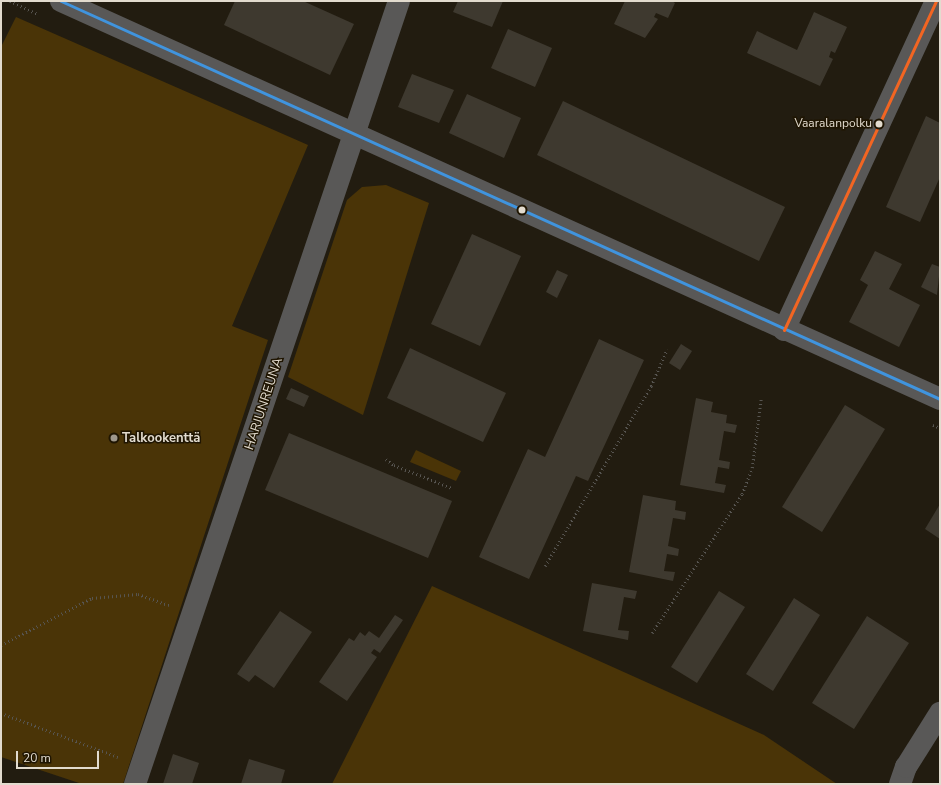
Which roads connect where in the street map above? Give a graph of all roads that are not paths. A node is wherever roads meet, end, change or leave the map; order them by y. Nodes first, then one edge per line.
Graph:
1 (61, 1) edge
2 (400, 1) edge
3 (936, 1) edge
4 (356, 132) junction
5 (784, 330) junction
6 (940, 400) edge
7 (940, 713) edge
8 (138, 775) edge
9 (900, 784) edge

1 - 4 street
2 - 4 street, HARJUNREUNA
3 - 5 street
4 - 5 street
4 - 8 street, HARJUNREUNA
5 - 6 street
7 - 9 street

